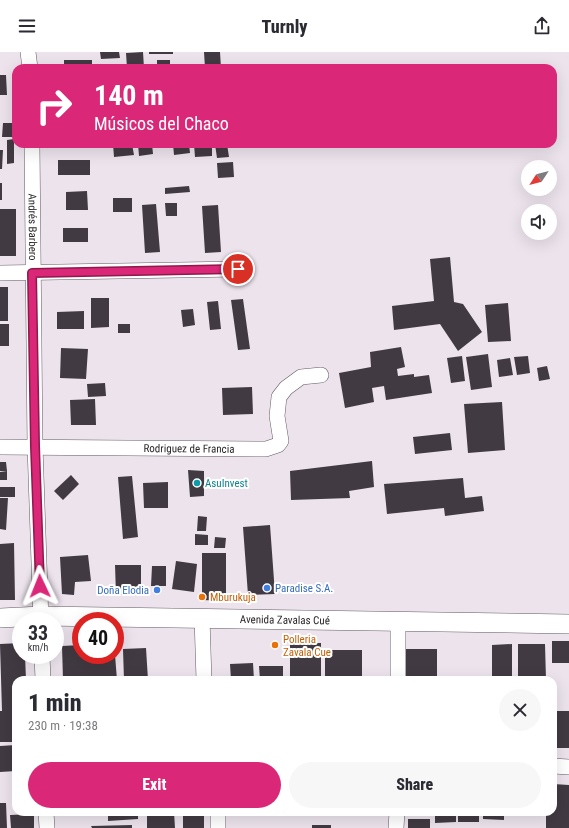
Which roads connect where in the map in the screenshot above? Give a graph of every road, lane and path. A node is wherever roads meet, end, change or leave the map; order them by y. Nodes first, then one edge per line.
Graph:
1 (28, 52) edge
2 (30, 64) edge
3 (32, 148) edge
4 (238, 269) dead end
5 (0, 273) edge
6 (32, 273) junction
7 (321, 375) dead end
8 (35, 446) junction
9 (0, 447) edge
10 (41, 612) edge
11 (0, 618) edge
12 (12, 618) edge
13 (202, 618) junction
14 (64, 619) edge
15 (398, 621) junction
16 (569, 624) edge
17 (42, 664) edge
18 (42, 676) edge
19 (204, 676) edge
20 (398, 676) edge
21 (557, 766) edge
22 (569, 767) edge
23 (46, 816) edge
24 (218, 816) edge
25 (397, 816) edge
26 (47, 828) edge
27 (218, 828) edge
28 (396, 828) edge

1 - 2 street
3 - 6 street, Andrés Barbero
4 - 6 street
5 - 6 street
6 - 8 street, Andrés Barbero
7 - 8 street, Rodriguez de Francia
8 - 9 street, Rodriguez de Francia
8 - 10 street, Andrés Barbero
11 - 12 main road, Avenida Zavalas Cué
13 - 14 main road, Avenida Zavalas Cué
13 - 15 main road, Avenida Zavalas Cué
13 - 19 street
15 - 16 main road, Avenida Zavalas Cué
15 - 20 street
17 - 18 street
21 - 22 street
23 - 26 street
24 - 27 street
25 - 28 street

